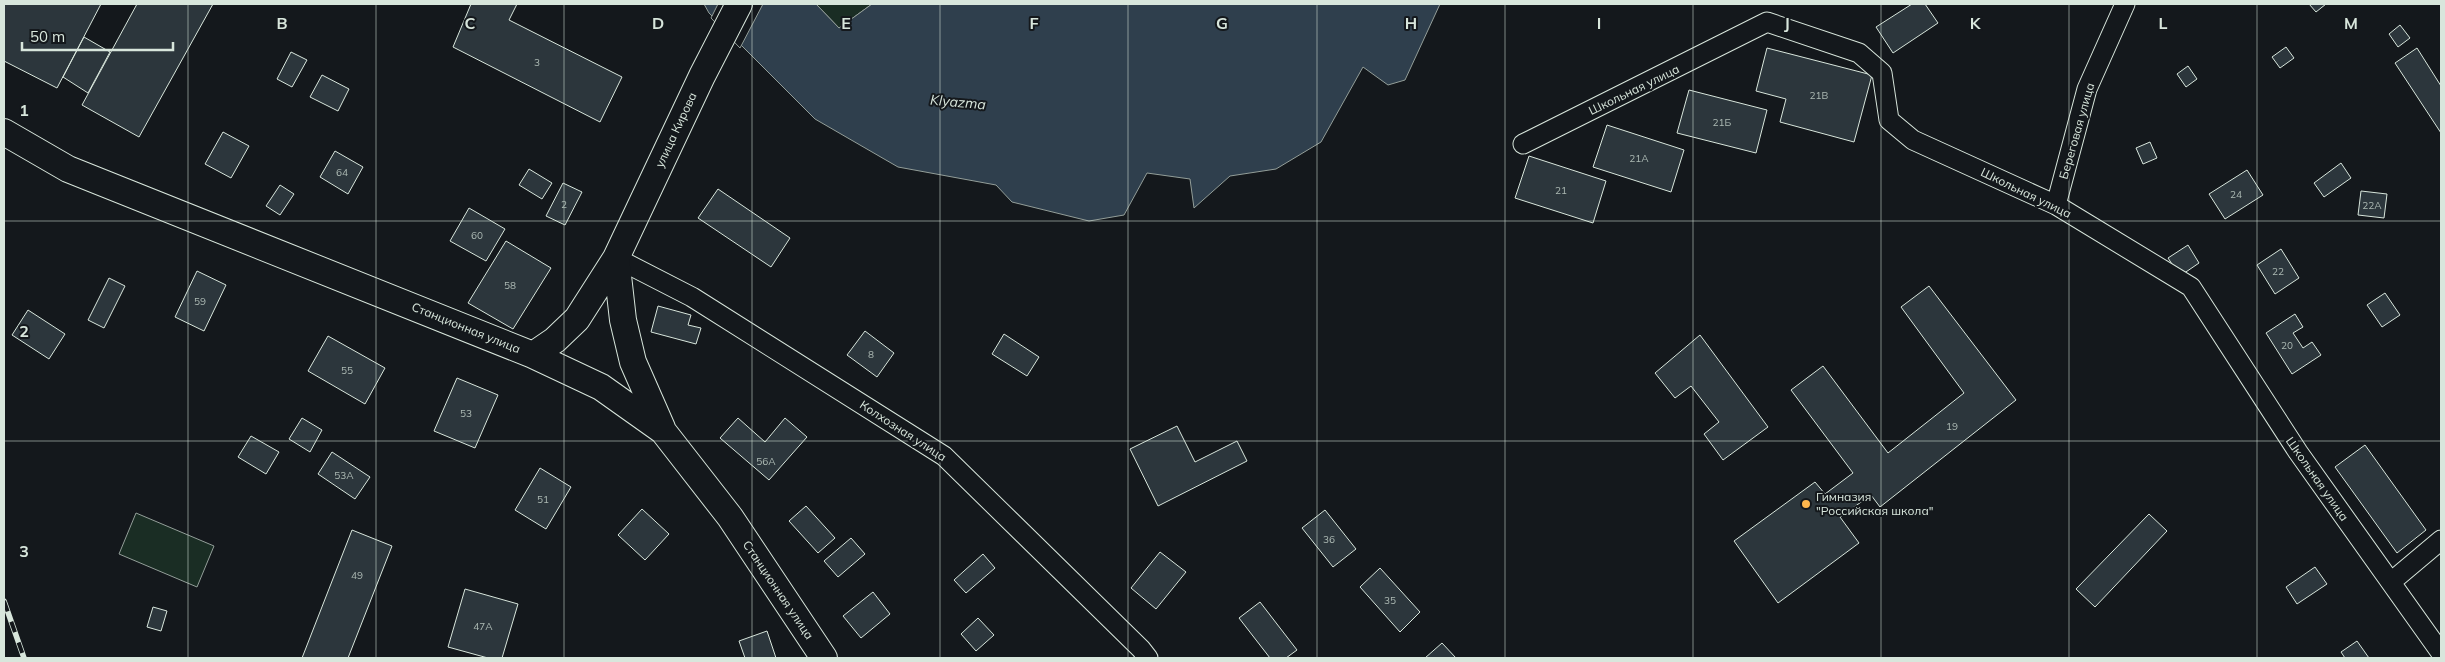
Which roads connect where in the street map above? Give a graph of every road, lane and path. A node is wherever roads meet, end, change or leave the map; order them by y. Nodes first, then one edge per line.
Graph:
1 (739, 4) edge
2 (2125, 4) edge
3 (4, 132) edge
4 (1523, 144) dead end
5 (2056, 205) junction
6 (616, 258) junction
7 (533, 355) junction
8 (663, 431) junction
9 (2441, 540) edge
10 (2391, 582) junction
11 (2441, 653) edge
12 (824, 658) edge
13 (1148, 658) edge

1 - 6 main road, улица Кирова
2 - 5 street, Береговая улица
3 - 7 main road, Станционная улица
4 - 5 street, Школьная улица
5 - 10 street, Школьная улица
6 - 7 main road, улица Кирова
6 - 8 main road
6 - 13 street, Колхозная улица
7 - 8 main road, Станционная улица
8 - 12 main road, Станционная улица
9 - 10 street
10 - 11 street, Школьная улица

